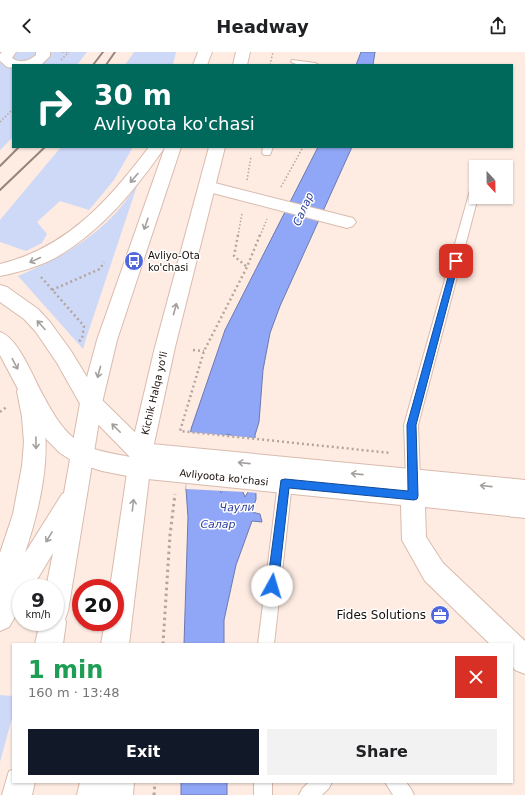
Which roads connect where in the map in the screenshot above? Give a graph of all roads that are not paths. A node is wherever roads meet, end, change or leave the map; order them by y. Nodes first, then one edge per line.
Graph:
1 (43, 52) edge
2 (204, 52) edge
3 (243, 52) edge
4 (295, 62) dead end
5 (14, 64) edge
6 (200, 64) edge
7 (240, 64) edge
8 (308, 64) edge
9 (156, 148) edge
10 (172, 148) edge
11 (217, 148) edge
12 (207, 186) junction
13 (471, 204) edge
14 (347, 222) dead end
15 (0, 270) edge
16 (0, 292) edge
17 (0, 340) edge
18 (20, 397) junction
19 (91, 403) junction
20 (82, 455) junction
21 (139, 461) junction
22 (283, 478) junction
23 (413, 488) junction
24 (525, 490) edge
25 (76, 492) junction
26 (525, 507) edge
27 (128, 542) junction
28 (61, 579) edge
29 (0, 587) edge
30 (0, 618) edge
31 (51, 631) edge
32 (49, 643) edge
33 (115, 643) edge
34 (124, 643) edge
35 (266, 643) edge
36 (508, 643) edge
37 (513, 648) edge
38 (525, 660) edge
39 (20, 783) edge
40 (95, 783) edge
41 (119, 783) edge
42 (263, 783) edge
43 (322, 783) edge
44 (395, 783) edge
45 (17, 795) edge
46 (92, 795) edge
47 (118, 795) edge
48 (263, 795) edge
49 (308, 795) edge
50 (405, 795) edge

1 - 5 main road
2 - 6 main road
3 - 7 main road
4 - 8 lane
9 -> 15 main road
10 -> 19 main road
11 - 12 main road, Kichik Halqa yo'li
12 - 14 main road
21 -> 12 main road, Kichik Halqa yo'li
13 - 23 lane
19 -> 16 main road
17 -> 18 main road
18 - 20 main road
18 -> 29 main road
19 - 20 main road
21 -> 19 main road
20 - 21 main road, Avliyoota ko'chasi
20 - 25 main road
21 - 22 main road, Avliyoota ko'chasi
27 -> 21 main road, Kichik Halqa yo'li
22 - 23 main road, Avliyoota ko'chasi
22 - 35 lane
24 -> 23 main road, Avliyoota ko'chasi
23 - 26 main road, Avliyoota ko'chasi
23 - 36 main road
25 - 28 main road
25 -> 30 main road
27 - 33 main road, Kichik Halqa yo'li
27 - 34 main road
31 - 32 main road
37 - 38 main road
39 - 45 main road
40 - 46 main road
41 - 47 main road
42 - 48 lane
43 - 49 lane
44 - 50 lane

